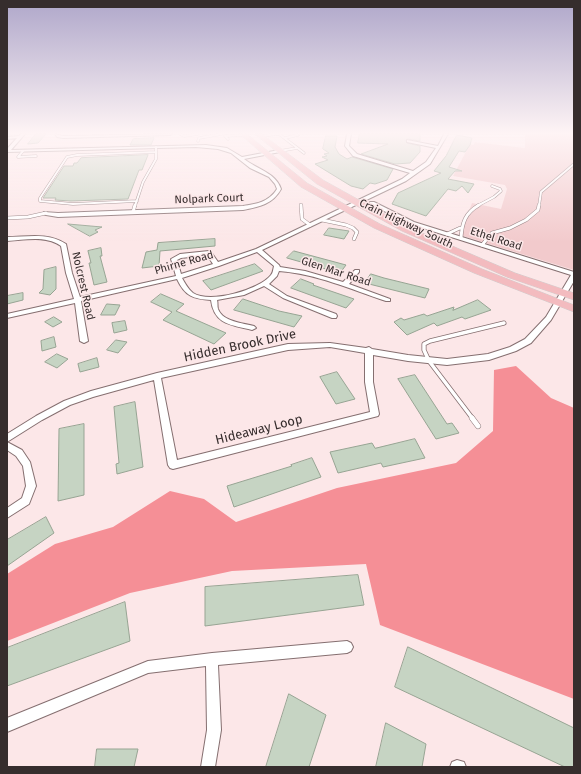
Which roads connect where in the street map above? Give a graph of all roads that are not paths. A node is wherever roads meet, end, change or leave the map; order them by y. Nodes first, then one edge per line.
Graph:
1 (57, 170) edge
2 (150, 170) edge
3 (260, 170) edge
4 (286, 170) edge
5 (304, 170) edge
6 (405, 170) edge
7 (418, 170) edge
8 (567, 170) edge
9 (414, 173) junction
10 (492, 186) dead end
11 (137, 201) junction
12 (358, 203) junction
13 (372, 203) dead end
14 (301, 205) dead end
15 (346, 209) junction
16 (133, 212) junction
17 (46, 213) joint
18 (7, 218) edge
19 (322, 220) junction
20 (310, 225) junction
21 (408, 226) junction
22 (460, 228) junction
23 (447, 234) junction
24 (461, 238) junction
25 (7, 239) edge
26 (354, 239) dead end
27 (482, 245) junction
28 (258, 250) junction
29 (217, 265) junction
30 (277, 268) junction
31 (357, 271) dead end
32 (574, 275) edge
33 (178, 277) junction
34 (265, 284) junction
35 (344, 285) junction
36 (564, 294) junction
37 (574, 297) edge
38 (78, 300) junction
39 (214, 300) junction
40 (388, 300) dead end
41 (558, 303) junction
42 (574, 308) edge
43 (7, 316) edge
44 (334, 316) dead end
45 (504, 323) dead end
46 (252, 328) dead end
47 (84, 341) dead end
48 (369, 350) junction
49 (429, 361) junction
50 (157, 376) junction
51 (478, 426) dead end
52 (7, 439) edge
53 (7, 446) edge
54 (7, 513) edge
55 (347, 647) dead end
56 (212, 659) junction
57 (7, 725) edge
58 (208, 767) edge

1 - 11 lane
2 - 11 lane
3 - 16 street, Nolpark Court
4 - 15 main road, Crain Highway South
5 - 12 main road, Crain Highway South
6 - 9 street
7 - 9 street, Phirne Road
8 - 27 lane
9 - 12 street, Phirne Road
10 - 22 lane
11 - 16 lane
12 - 15 street, Phirne Road
12 - 21 main road, Crain Highway South
13 - 21 street, Ethel Road
14 - 20 lane
15 - 19 street, Phirne Road
15 - 41 main road, Crain Highway South
16 - 17 street, Nolpark Court
17 - 18 lane
19 - 20 street, Phirne Road
19 - 26 lane
20 - 28 street, Phirne Road
21 - 23 street, Ethel Road
21 - 36 main road, Crain Highway South
22 - 23 lane
22 - 24 lane
23 - 24 street, Ethel Road
24 - 27 street, Ethel Road
25 - 38 street, Nolcrest Road
27 - 32 street, Ethel Road
28 - 29 street, Phirne Road
28 - 30 street
29 - 33 street, Phirne Road
29 - 33 street
30 - 34 street
30 - 35 street, Glen Mar Road
31 - 35 street
32 - 36 street, Hidden Brook Drive
33 - 38 street, Phirne Road
33 - 39 street
34 - 39 street
34 - 44 street
35 - 40 street, Glen Mar Road
36 - 37 main road, Crain Highway South
36 - 41 street, Hidden Brook Drive
38 - 43 street, Phirne Road
38 - 47 street, Nolcrest Road
39 - 46 street
41 - 42 main road, Crain Highway South
41 - 49 street, Hidden Brook Drive
45 - 49 lane
48 - 49 street, Hidden Brook Drive
48 - 50 street, Hidden Brook Drive
48 - 50 street, Hideaway Loop
49 - 51 lane
50 - 52 street, Hidden Brook Drive
53 - 54 street
55 - 56 street
56 - 57 street
56 - 58 street

